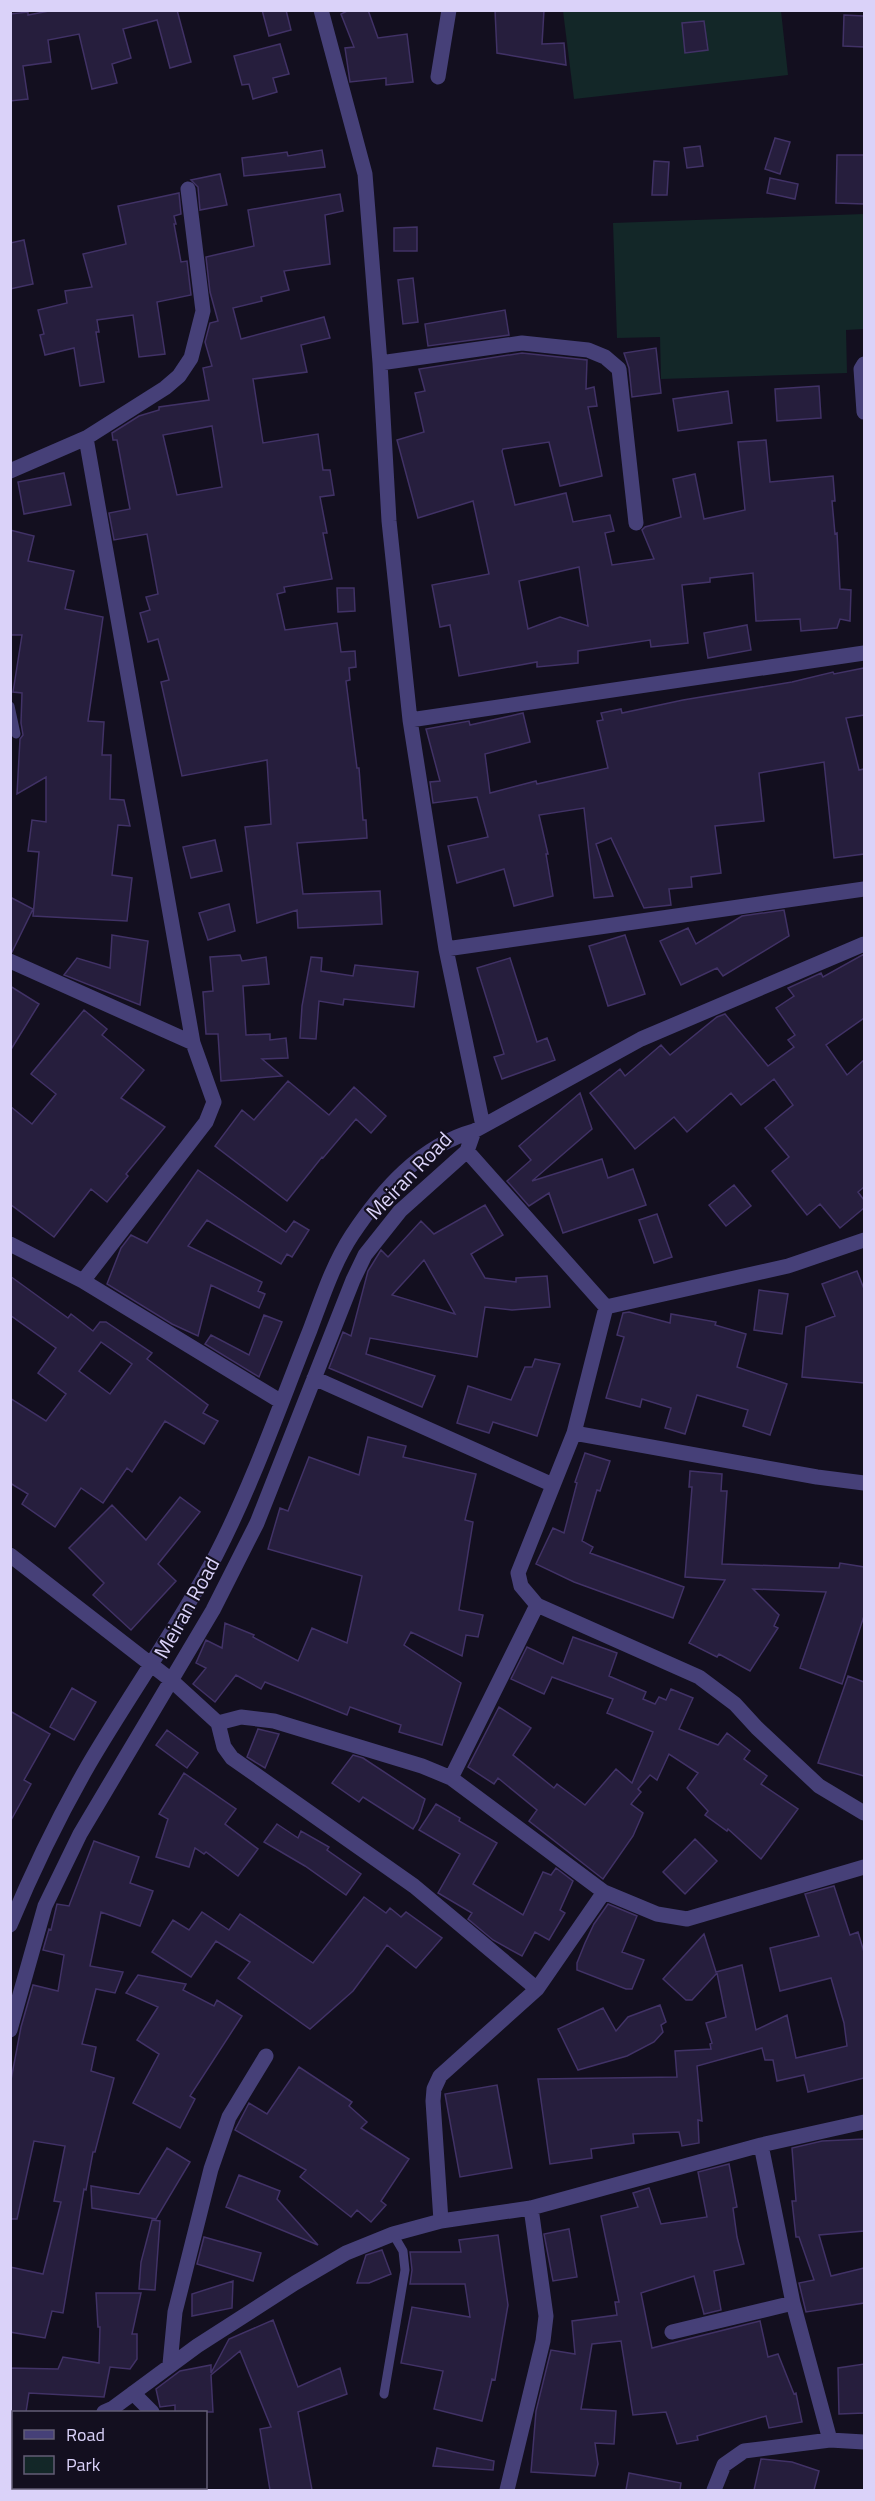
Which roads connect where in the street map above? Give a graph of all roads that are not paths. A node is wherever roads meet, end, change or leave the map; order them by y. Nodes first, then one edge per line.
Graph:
1 (321, 10) edge
2 (449, 10) edge
3 (438, 77) dead end
4 (188, 189) dead end
5 (380, 363) junction
6 (864, 364) edge
7 (864, 412) edge
8 (86, 438) junction
9 (10, 471) edge
10 (636, 523) dead end
11 (864, 653) edge
12 (10, 706) edge
13 (410, 720) junction
14 (16, 734) dead end
15 (864, 889) edge
16 (864, 944) edge
17 (446, 948) junction
18 (10, 961) edge
19 (193, 1043) junction
20 (478, 1128) junction
21 (467, 1151) junction
22 (864, 1240) edge
23 (10, 1244) edge
24 (83, 1281) junction
25 (606, 1307) junction
26 (314, 1378) junction
27 (280, 1401) junction
28 (574, 1433) junction
29 (864, 1483) edge
30 (553, 1485) junction
31 (10, 1555) edge
32 (537, 1605) junction
33 (150, 1666) junction
34 (171, 1680) junction
35 (218, 1723) junction
36 (451, 1778) junction
37 (864, 1813) edge
38 (864, 1867) edge
39 (604, 1892) junction
40 (10, 1925) edge
41 (537, 1989) junction
42 (10, 2030) edge
43 (266, 2056) dead end
44 (864, 2122) edge
45 (761, 2145) junction
46 (531, 2208) junction
47 (441, 2221) junction
48 (393, 2234) junction
49 (794, 2303) junction
50 (672, 2332) dead end
51 (170, 2364) junction
52 (133, 2393) junction
53 (384, 2394) dead end
54 (106, 2411) edge
55 (151, 2411) edge
56 (830, 2440) junction
57 (864, 2442) edge
58 (507, 2490) edge
59 (714, 2490) edge

1 - 5 street
2 - 3 street
4 - 8 street
5 - 10 street
5 - 13 street
6 - 7 street
8 - 9 street
8 - 19 street
11 - 13 street
12 - 14 lane
13 - 17 street
15 - 17 street
16 - 20 street
17 - 20 street
18 - 19 street
19 - 24 street
20 - 21 street, Meiran Road
20 - 27 street, Meiran Road
21 - 25 street
21 - 26 street, Meiran Road
22 - 25 street
23 - 24 street
24 - 27 street
25 - 28 street
26 - 30 street
26 - 34 street, Meiran Road
27 - 33 street, Meiran Road
28 - 29 street
28 - 30 street
30 - 32 street
31 - 33 street
32 - 36 street
32 - 37 street
33 - 34 street
33 - 40 street, Meiran Road
34 - 35 street
34 - 42 street, Meiran Road
35 - 36 street
35 - 41 street
36 - 39 street
38 - 39 street
39 - 41 street
41 - 47 street
43 - 51 street
44 - 45 street
45 - 46 street
45 - 49 street
46 - 47 street
46 - 58 street
47 - 48 street
48 - 51 street
48 - 53 lane
49 - 50 street
49 - 56 street
51 - 52 street
52 - 54 street
52 - 55 street
56 - 57 street
56 - 59 street

